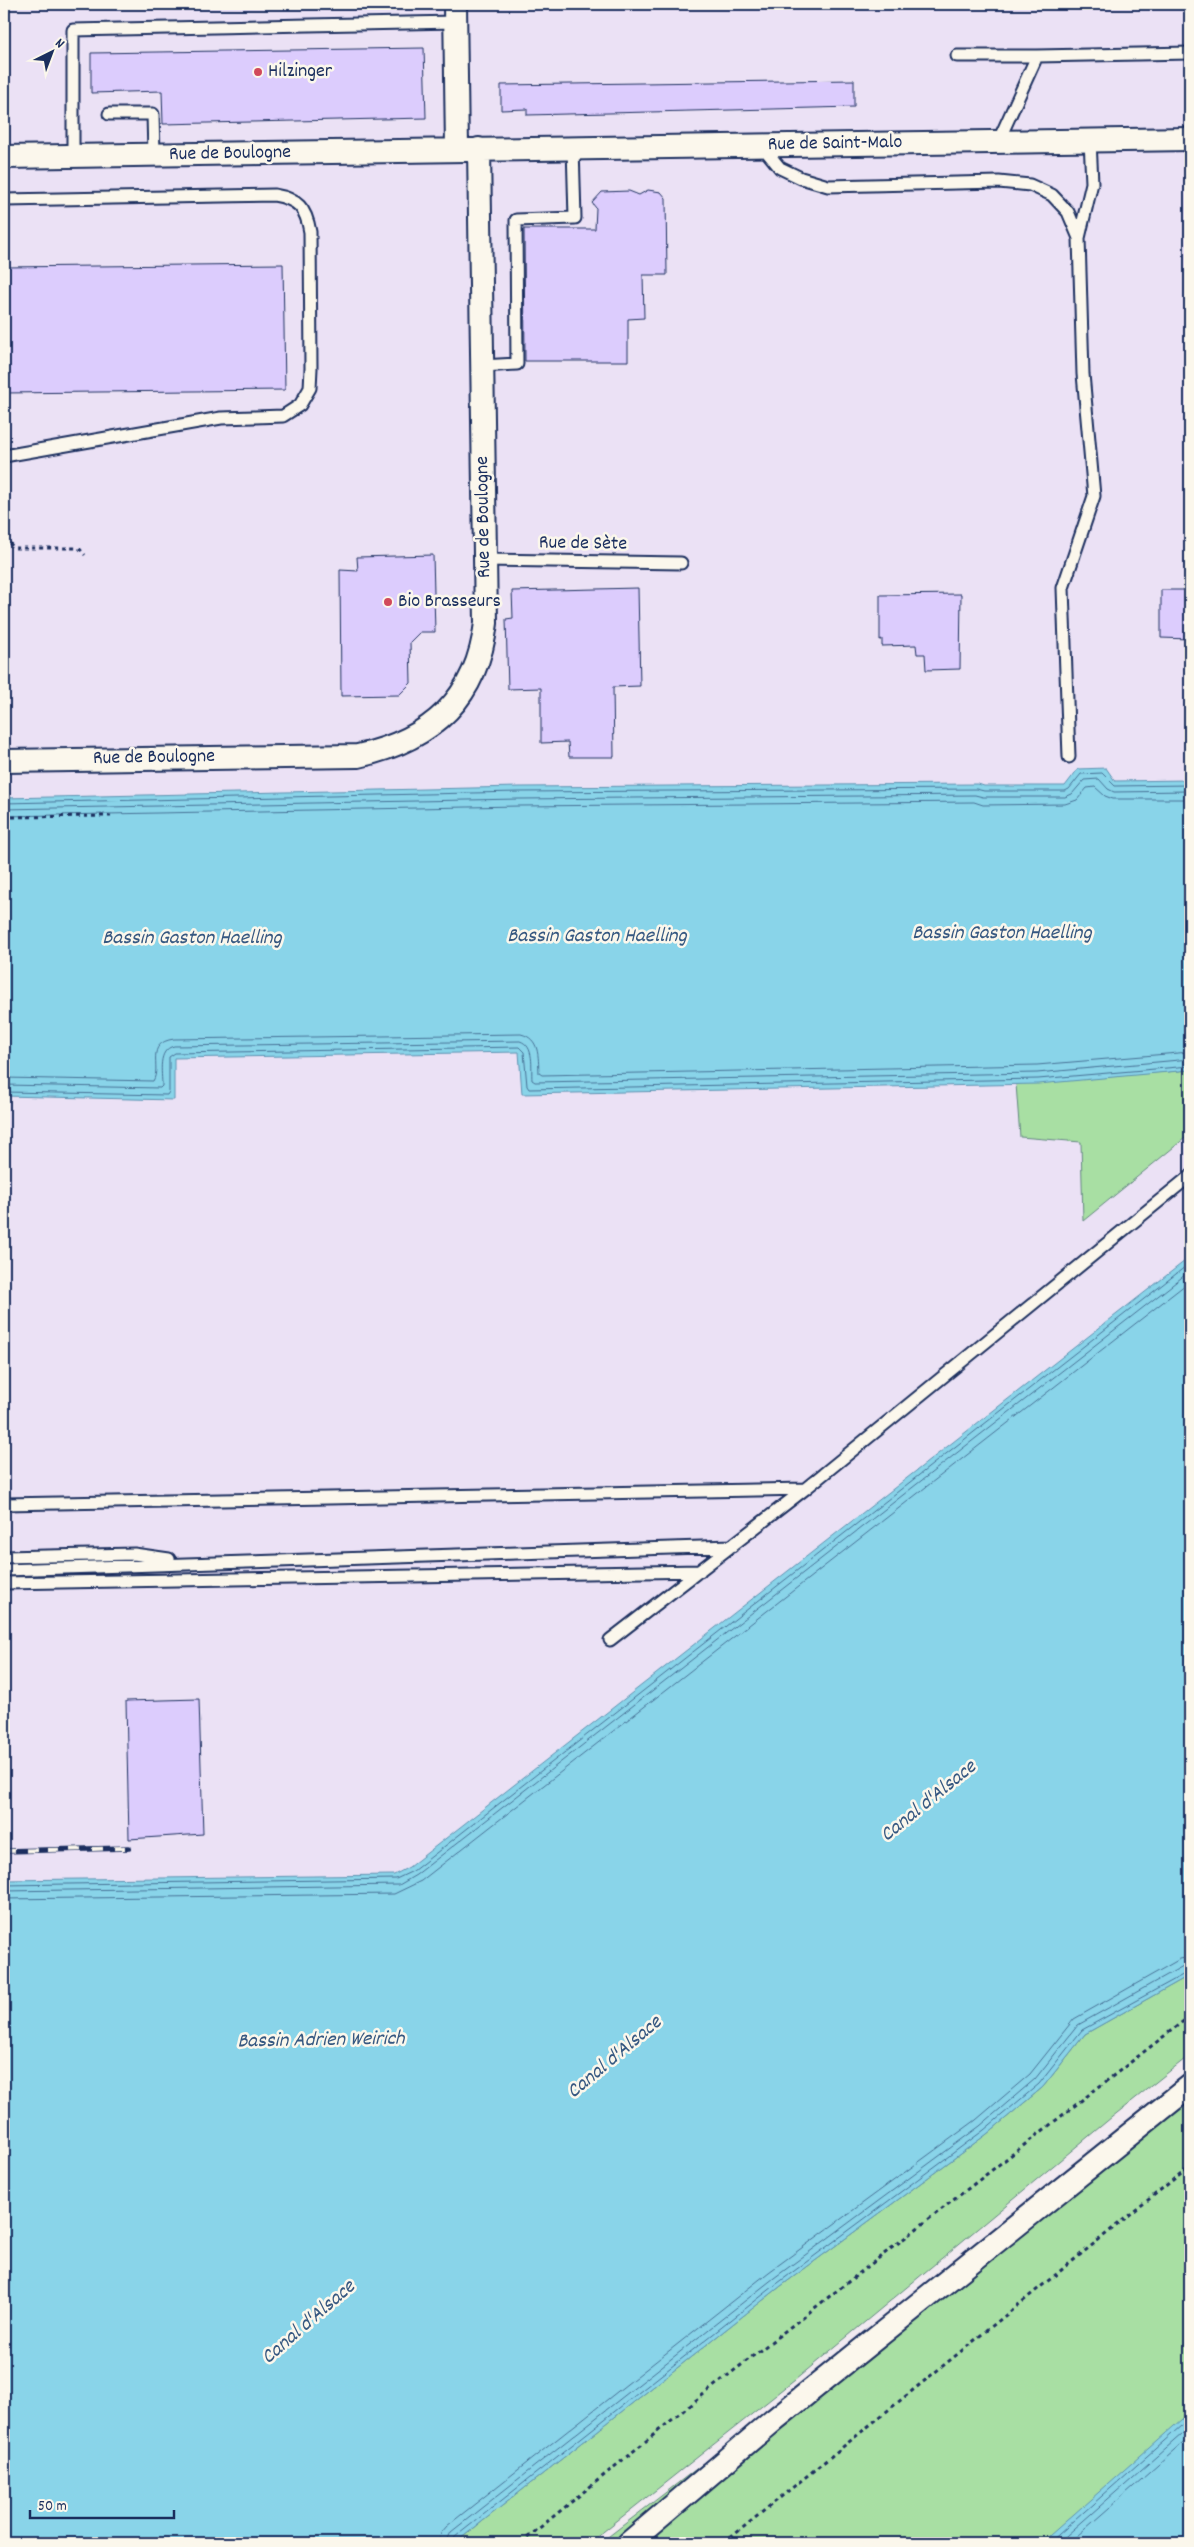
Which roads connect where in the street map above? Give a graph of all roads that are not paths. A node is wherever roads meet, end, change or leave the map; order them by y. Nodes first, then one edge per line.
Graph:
1 (455, 13) edge
2 (1190, 53) edge
3 (957, 56) dead end
4 (1038, 56) junction
5 (109, 114) dead end
6 (1190, 139) edge
7 (1090, 140) junction
8 (998, 142) junction
9 (761, 145) junction
10 (573, 147) junction
11 (479, 149) junction
12 (457, 150) junction
13 (154, 155) junction
14 (73, 156) junction
15 (4, 157) edge
16 (4, 200) edge
17 (1079, 238) junction
18 (482, 366) junction
19 (4, 456) edge
20 (485, 560) junction
21 (681, 563) dead end
22 (1070, 757) dead end
23 (4, 760) edge
24 (1190, 1176) edge
25 (805, 1489) junction
26 (4, 1504) edge
27 (732, 1546) junction
28 (4, 1557) edge
29 (195, 1564) junction
30 (4, 1570) edge
31 (700, 1571) junction
32 (4, 1584) edge
33 (610, 1640) dead end
34 (1190, 2086) edge
35 (630, 2543) edge

1 - 12 street
1 - 14 lane
2 - 4 lane
3 - 4 lane
4 - 8 lane
5 - 13 lane
6 - 7 street, Rue de Saint-Malo
7 - 8 street, Rue de Saint-Malo
7 - 17 lane
8 - 9 street, Rue de Saint-Malo
9 - 10 street, Rue de Saint-Malo
9 - 17 lane
10 - 11 street, Rue de Saint-Malo
10 - 18 lane
11 - 12 street, Rue de Boulogne
11 - 18 street, Rue de Boulogne
12 - 13 street, Rue de Boulogne
13 - 14 street, Rue de Boulogne
14 - 15 street, Rue de Boulogne
16 - 19 lane
17 - 22 lane
18 - 20 street, Rue de Boulogne
20 - 21 lane, Rue de Sète
20 - 23 street, Rue de Boulogne
24 - 25 lane
25 - 26 lane
25 - 27 lane
27 - 29 lane
27 - 31 lane
28 - 29 lane
29 - 30 lane
31 - 32 lane
31 - 33 lane
34 - 35 street

